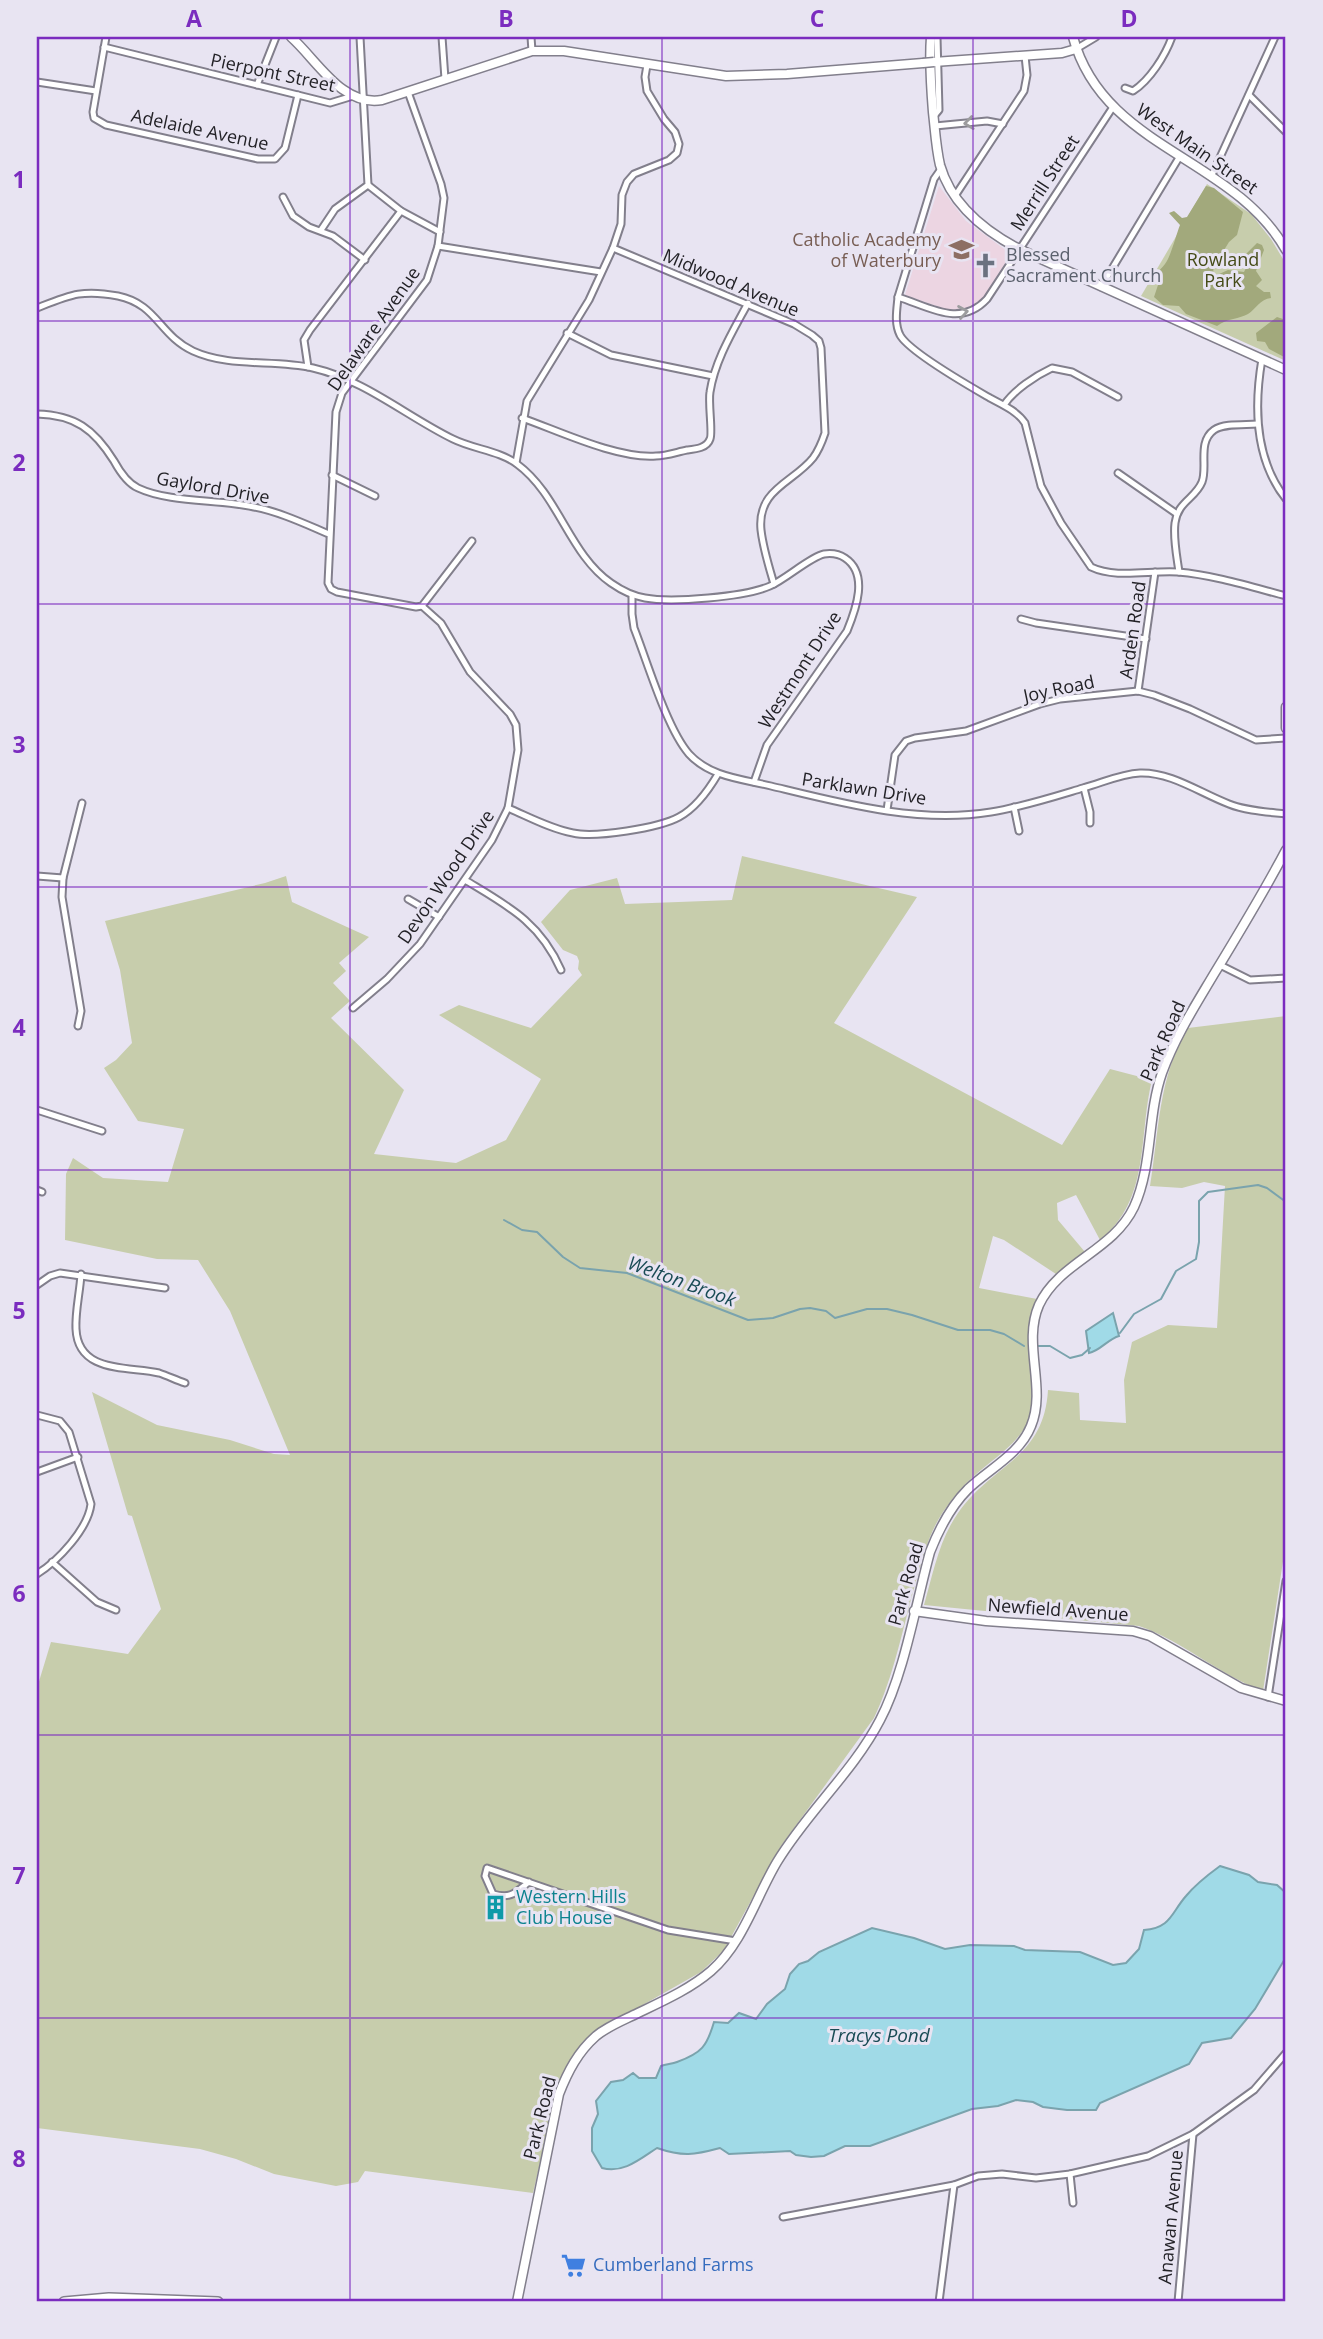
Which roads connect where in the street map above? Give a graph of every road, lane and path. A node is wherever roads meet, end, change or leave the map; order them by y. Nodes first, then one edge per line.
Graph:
1 (106, 37) edge
2 (276, 37) edge
3 (292, 37) edge
4 (360, 37) edge
5 (442, 37) edge
6 (531, 37) edge
7 (931, 37) edge
8 (937, 37) edge
9 (1073, 37) edge
10 (1096, 37) edge
11 (1172, 37) edge
12 (1275, 37) edge
13 (104, 47) junction
14 (1076, 49) junction
15 (532, 51) junction
16 (1025, 56) junction
17 (935, 62) junction
18 (647, 65) junction
19 (445, 79) junction
20 (37, 82) edge
21 (257, 85) junction
22 (1125, 88) dead end
23 (96, 91) junction
24 (408, 92) junction
25 (298, 95) junction
26 (1249, 95) junction
27 (353, 96) junction
28 (362, 99) junction
29 (1112, 107) junction
30 (934, 116) junction
31 (1003, 124) junction
32 (935, 126) junction
33 (1286, 132) edge
34 (1180, 156) junction
35 (942, 169) junction
36 (1211, 177) junction
37 (368, 185) junction
38 (282, 197) dead end
39 (955, 197) junction
40 (401, 211) junction
41 (321, 230) junction
42 (440, 232) junction
43 (438, 246) junction
44 (613, 248) junction
45 (1019, 249) junction
46 (1286, 249) edge
47 (365, 260) junction
48 (601, 272) junction
49 (1101, 287) junction
50 (898, 297) junction
51 (748, 303) junction
52 (37, 307) edge
53 (567, 333) junction
54 (1262, 359) junction
55 (309, 367) junction
56 (1286, 370) edge
57 (713, 376) junction
58 (352, 380) junction
59 (1118, 397) dead end
60 (1003, 405) junction
61 (37, 414) edge
62 (522, 418) junction
63 (1257, 424) junction
64 (516, 463) junction
65 (1118, 473) dead end
66 (332, 475) junction
67 (375, 496) dead end
68 (1286, 499) edge
69 (1177, 514) junction
70 (329, 534) junction
71 (472, 541) dead end
72 (1155, 572) junction
73 (1179, 572) junction
74 (774, 584) junction
75 (632, 595) junction
76 (1286, 596) edge
77 (422, 606) junction
78 (1021, 619) dead end
79 (1146, 639) junction
80 (1138, 691) junction
81 (1286, 707) edge
82 (1286, 728) edge
83 (1286, 738) edge
84 (718, 774) junction
85 (754, 782) junction
86 (1084, 788) junction
87 (82, 803) dead end
88 (1014, 807) junction
89 (508, 808) junction
90 (887, 810) junction
91 (1286, 814) edge
92 (1090, 823) dead end
93 (1019, 831) dead end
94 (1286, 850) edge
95 (37, 876) edge
96 (63, 878) junction
97 (465, 880) junction
98 (408, 899) dead end
99 (439, 917) junction
100 (1220, 965) junction
101 (561, 970) dead end
102 (1286, 978) edge
103 (353, 1008) dead end
104 (78, 1026) dead end
105 (37, 1110) edge
106 (102, 1131) dead end
107 (81, 1274) junction
108 (37, 1285) edge
109 (165, 1288) dead end
110 (185, 1383) dead end
111 (37, 1415) edge
112 (78, 1457) junction
113 (37, 1472) edge
114 (52, 1562) junction
115 (37, 1574) edge
116 (1286, 1581) edge
117 (116, 1610) dead end
118 (914, 1611) junction
119 (1268, 1696) junction
120 (1286, 1701) edge
121 (528, 1882) junction
122 (736, 1941) junction
123 (1286, 2053) edge
124 (1193, 2134) junction
125 (1070, 2174) junction
126 (954, 2185) junction
127 (1073, 2203) dead end
128 (783, 2217) dead end
129 (64, 2302) edge
130 (218, 2302) edge
131 (517, 2302) edge
132 (939, 2302) edge
133 (1178, 2302) edge

1 - 13 street
2 - 21 street
3 - 27 main road
4 - 28 street
5 - 19 street
6 - 15 street
7 - 30 main road
8 - 17 street
9 - 14 main road, West Main Street
10 - 14 street
11 - 22 street
12 - 26 street
13 - 21 street, Pierpont Street
13 - 23 street
14 - 16 main road
14 - 29 main road, West Main Street
15 - 18 main road
15 - 19 main road
16 - 17 main road
16 - 31 street
17 - 18 main road, bridge
17 - 30 street
18 - 44 street
19 - 24 main road
20 - 23 street
21 - 25 street, Pierpont Street
23 - 25 street, Adelaide Avenue
24 - 28 main road
24 - 42 street, Delaware Avenue
25 - 27 street, Pierpont Street
26 - 33 street
26 - 36 street
27 - 28 main road
28 - 37 street
29 - 34 main road, West Main Street
29 - 45 street, Merrill Street
30 - 32 main road
31 -> 32 street
31 - 39 street
32 - 35 main road
34 - 36 main road, West Main Street
34 - 49 street
35 - 39 main road
35 - 50 street
36 - 46 main road, West Main Street
37 - 40 street
37 - 41 street
38 - 41 street
39 - 45 main road
40 - 42 street
40 - 47 street
41 - 47 street
42 - 43 street, Delaware Avenue
43 - 48 street
43 - 58 street, Delaware Avenue
44 - 48 street
44 - 51 street, Midwood Avenue
45 - 49 main road
50 -> 45 street, Merrill Street
47 - 55 street
48 - 53 street
49 - 54 main road
50 - 60 street
51 - 57 street
51 - 74 street, Midwood Avenue
52 - 55 street
53 - 57 street
53 - 62 street
54 - 56 main road
54 - 63 street
55 - 58 street
57 - 62 street
58 - 64 street
58 - 66 street, Delaware Avenue
59 - 60 street
60 - 72 street
61 - 70 street, Gaylord Drive
62 - 64 street
63 - 68 street
63 - 69 street
64 - 75 street, Westmont Drive
65 - 69 street
66 - 67 street
66 - 70 street, Delaware Avenue
69 - 73 street
70 - 77 street, Delaware Avenue
71 - 77 street
72 - 73 street
72 - 79 street, Arden Road
73 - 76 street
74 - 75 street, Westmont Drive
74 - 85 street, Westmont Drive
75 - 84 street, Parklawn Drive
77 - 89 street, Devon Wood Drive
78 - 79 street
79 - 80 street, Arden Road
80 - 83 street, Joy Road
80 - 90 street, Joy Road
81 - 82 main road
84 - 85 street, Parklawn Drive
84 - 89 street
85 - 90 street, Parklawn Drive
86 - 88 street, Parklawn Drive
86 - 91 street, Parklawn Drive
86 - 92 street
87 - 96 street
88 - 90 street, Parklawn Drive
88 - 93 street
89 - 97 street, Devon Wood Drive
94 - 100 main road, Park Road
95 - 96 street
96 - 104 street
97 - 99 street, Devon Wood Drive
97 - 101 street
98 - 99 street
99 - 103 street, Devon Wood Drive
100 - 102 street
100 - 118 main road, Park Road
105 - 106 street
107 - 108 street
107 - 109 street
107 - 110 street
111 - 112 street
112 - 113 street
112 - 114 street
114 - 115 street
114 - 117 street
116 - 119 street
118 - 119 main road, Newfield Avenue
118 - 122 main road, Park Road
119 - 120 main road, Newfield Avenue
121 - 121 street
121 - 122 street
122 - 131 main road, Park Road
123 - 124 street
124 - 125 street
124 - 133 street, Anawan Avenue
125 - 126 street
125 - 127 street
126 - 128 street
126 - 132 street
129 - 130 main road

